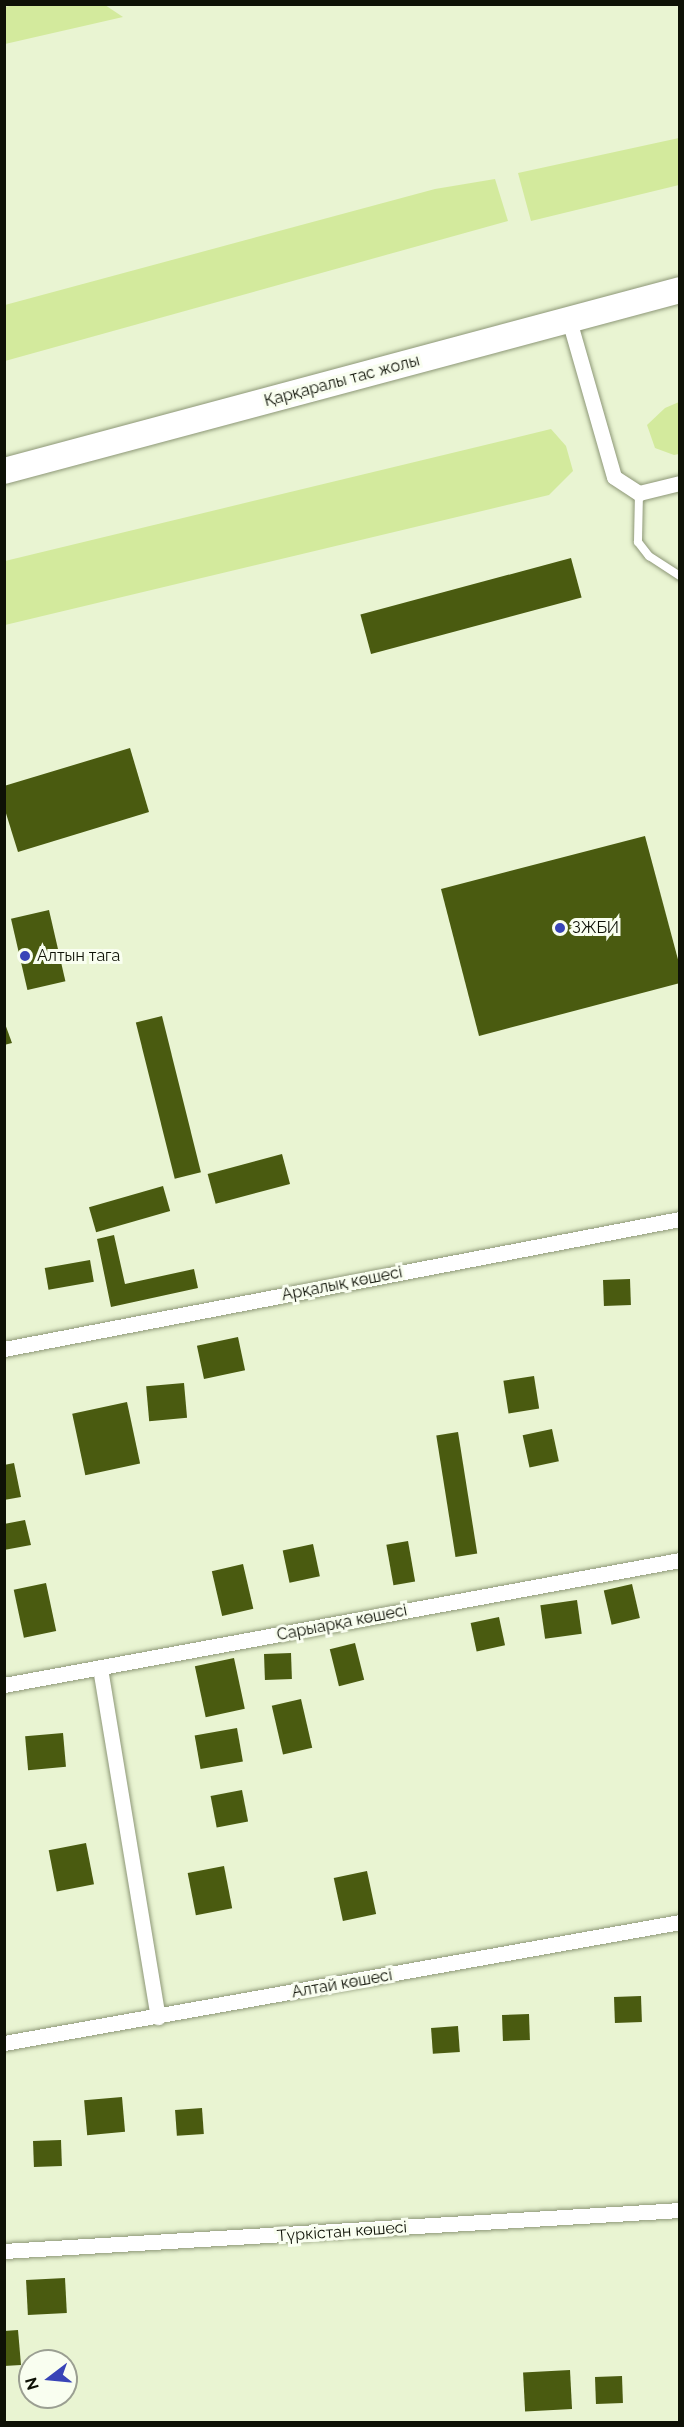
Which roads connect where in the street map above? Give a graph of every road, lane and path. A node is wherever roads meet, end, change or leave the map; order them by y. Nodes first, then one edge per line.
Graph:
1 (680, 290) edge
2 (569, 320) junction
3 (4, 471) edge
4 (680, 483) edge
5 (639, 493) junction
6 (680, 576) edge
7 (680, 1219) edge
8 (4, 1349) edge
9 (680, 1560) edge
10 (100, 1668) junction
11 (4, 1685) edge
12 (680, 1922) edge
13 (158, 2017) junction
14 (4, 2043) edge
15 (680, 2210) edge
16 (4, 2251) edge

1 - 2 highway, Қарқаралы тас жолы
2 - 3 highway, Қарқаралы тас жолы
2 - 5 street
4 - 5 street
5 - 6 lane
7 - 8 street, Арқалық көшесі
9 - 10 street, Сарыарқа көшесі
10 - 11 street, Сарыарқа көшесі
10 - 13 street
12 - 13 street, Алтай көшесі
13 - 14 street, Алтай көшесі
15 - 16 street, Түркістан көшесі

